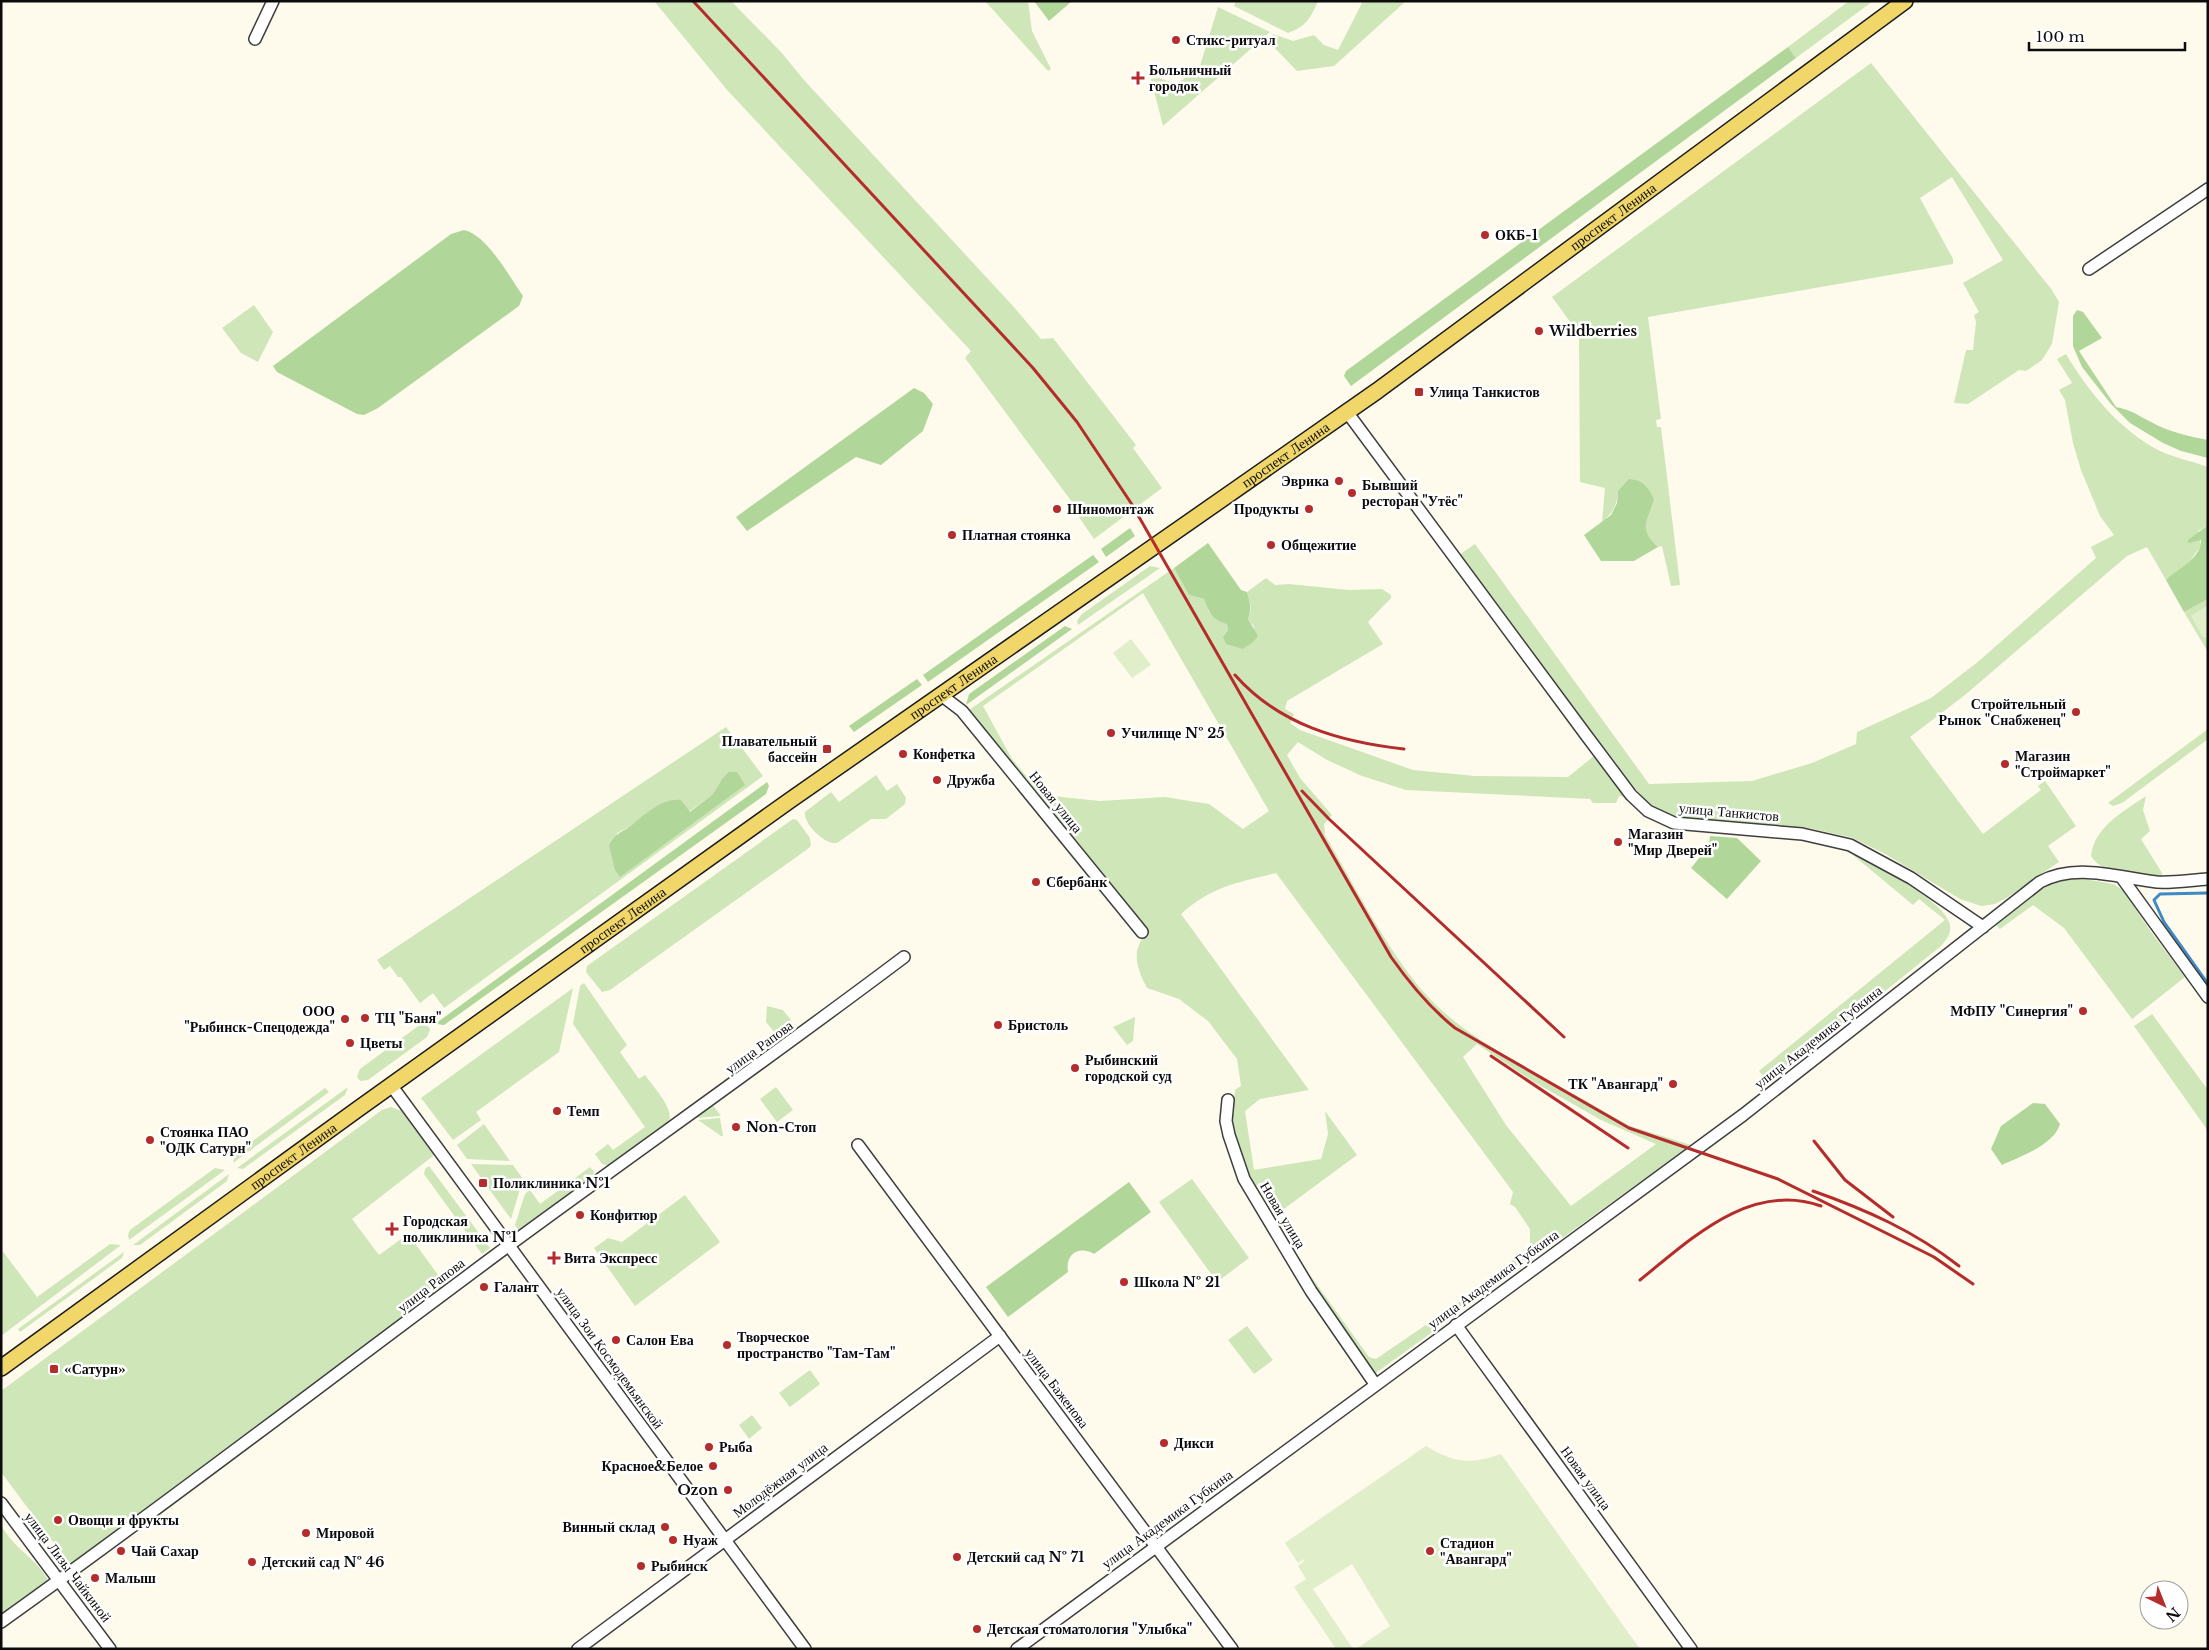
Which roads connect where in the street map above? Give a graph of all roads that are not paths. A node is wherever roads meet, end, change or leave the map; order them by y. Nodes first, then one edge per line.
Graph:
1 (273, 1) edge
2 (1905, 1) edge
3 (255, 39) dead end
4 (2208, 189) edge
5 (2089, 269) dead end
6 (1347, 412) junction
7 (941, 695) junction
8 (2122, 878) junction
9 (2208, 879) edge
10 (1983, 927) junction
11 (1142, 932) dead end
12 (904, 957) dead end
13 (2208, 998) edge
14 (391, 1085) junction
15 (1228, 1100) dead end
16 (858, 1144) dead end
17 (509, 1246) junction
18 (1456, 1325) junction
19 (1000, 1336) junction
20 (1, 1368) edge
21 (1374, 1384) junction
22 (1, 1503) edge
23 (725, 1540) junction
24 (1156, 1546) junction
25 (59, 1580) junction
26 (1, 1622) edge
27 (110, 1649) edge
28 (578, 1649) edge
29 (805, 1649) edge
30 (1017, 1649) edge
31 (1232, 1649) edge
32 (1691, 1649) edge

1 - 3 street
2 - 6 main road, проспект Ленина
4 - 5 street
6 - 7 main road, проспект Ленина
6 - 10 street, улица Танкистов
7 - 11 street, Новая улица
7 - 14 main road, проспект Ленина
8 - 9 street
8 - 10 street
8 - 13 street
10 - 18 street, улица Академика Губкина
12 - 17 street, улица Рапова
14 - 17 street, улица Зои Космодемьянской
14 - 20 main road, проспект Ленина
15 - 21 street, Новая улица
16 - 19 street, улица Баженова
17 - 23 street, улица Зои Космодемьянской
17 - 25 street, улица Рапова
18 - 21 street, улица Академика Губкина
18 - 32 street, Новая улица
19 - 23 street, Молодёжная улица
19 - 24 street, улица Баженова
21 - 24 street, улица Академика Губкина
22 - 25 street, улица Лизы Чайкиной
23 - 28 street, Молодёжная улица
23 - 29 street, улица Зои Космодемьянской
24 - 30 street, улица Академика Губкина
24 - 31 street, улица Баженова
25 - 26 street, улица Рапова
25 - 27 street, улица Лизы Чайкиной

